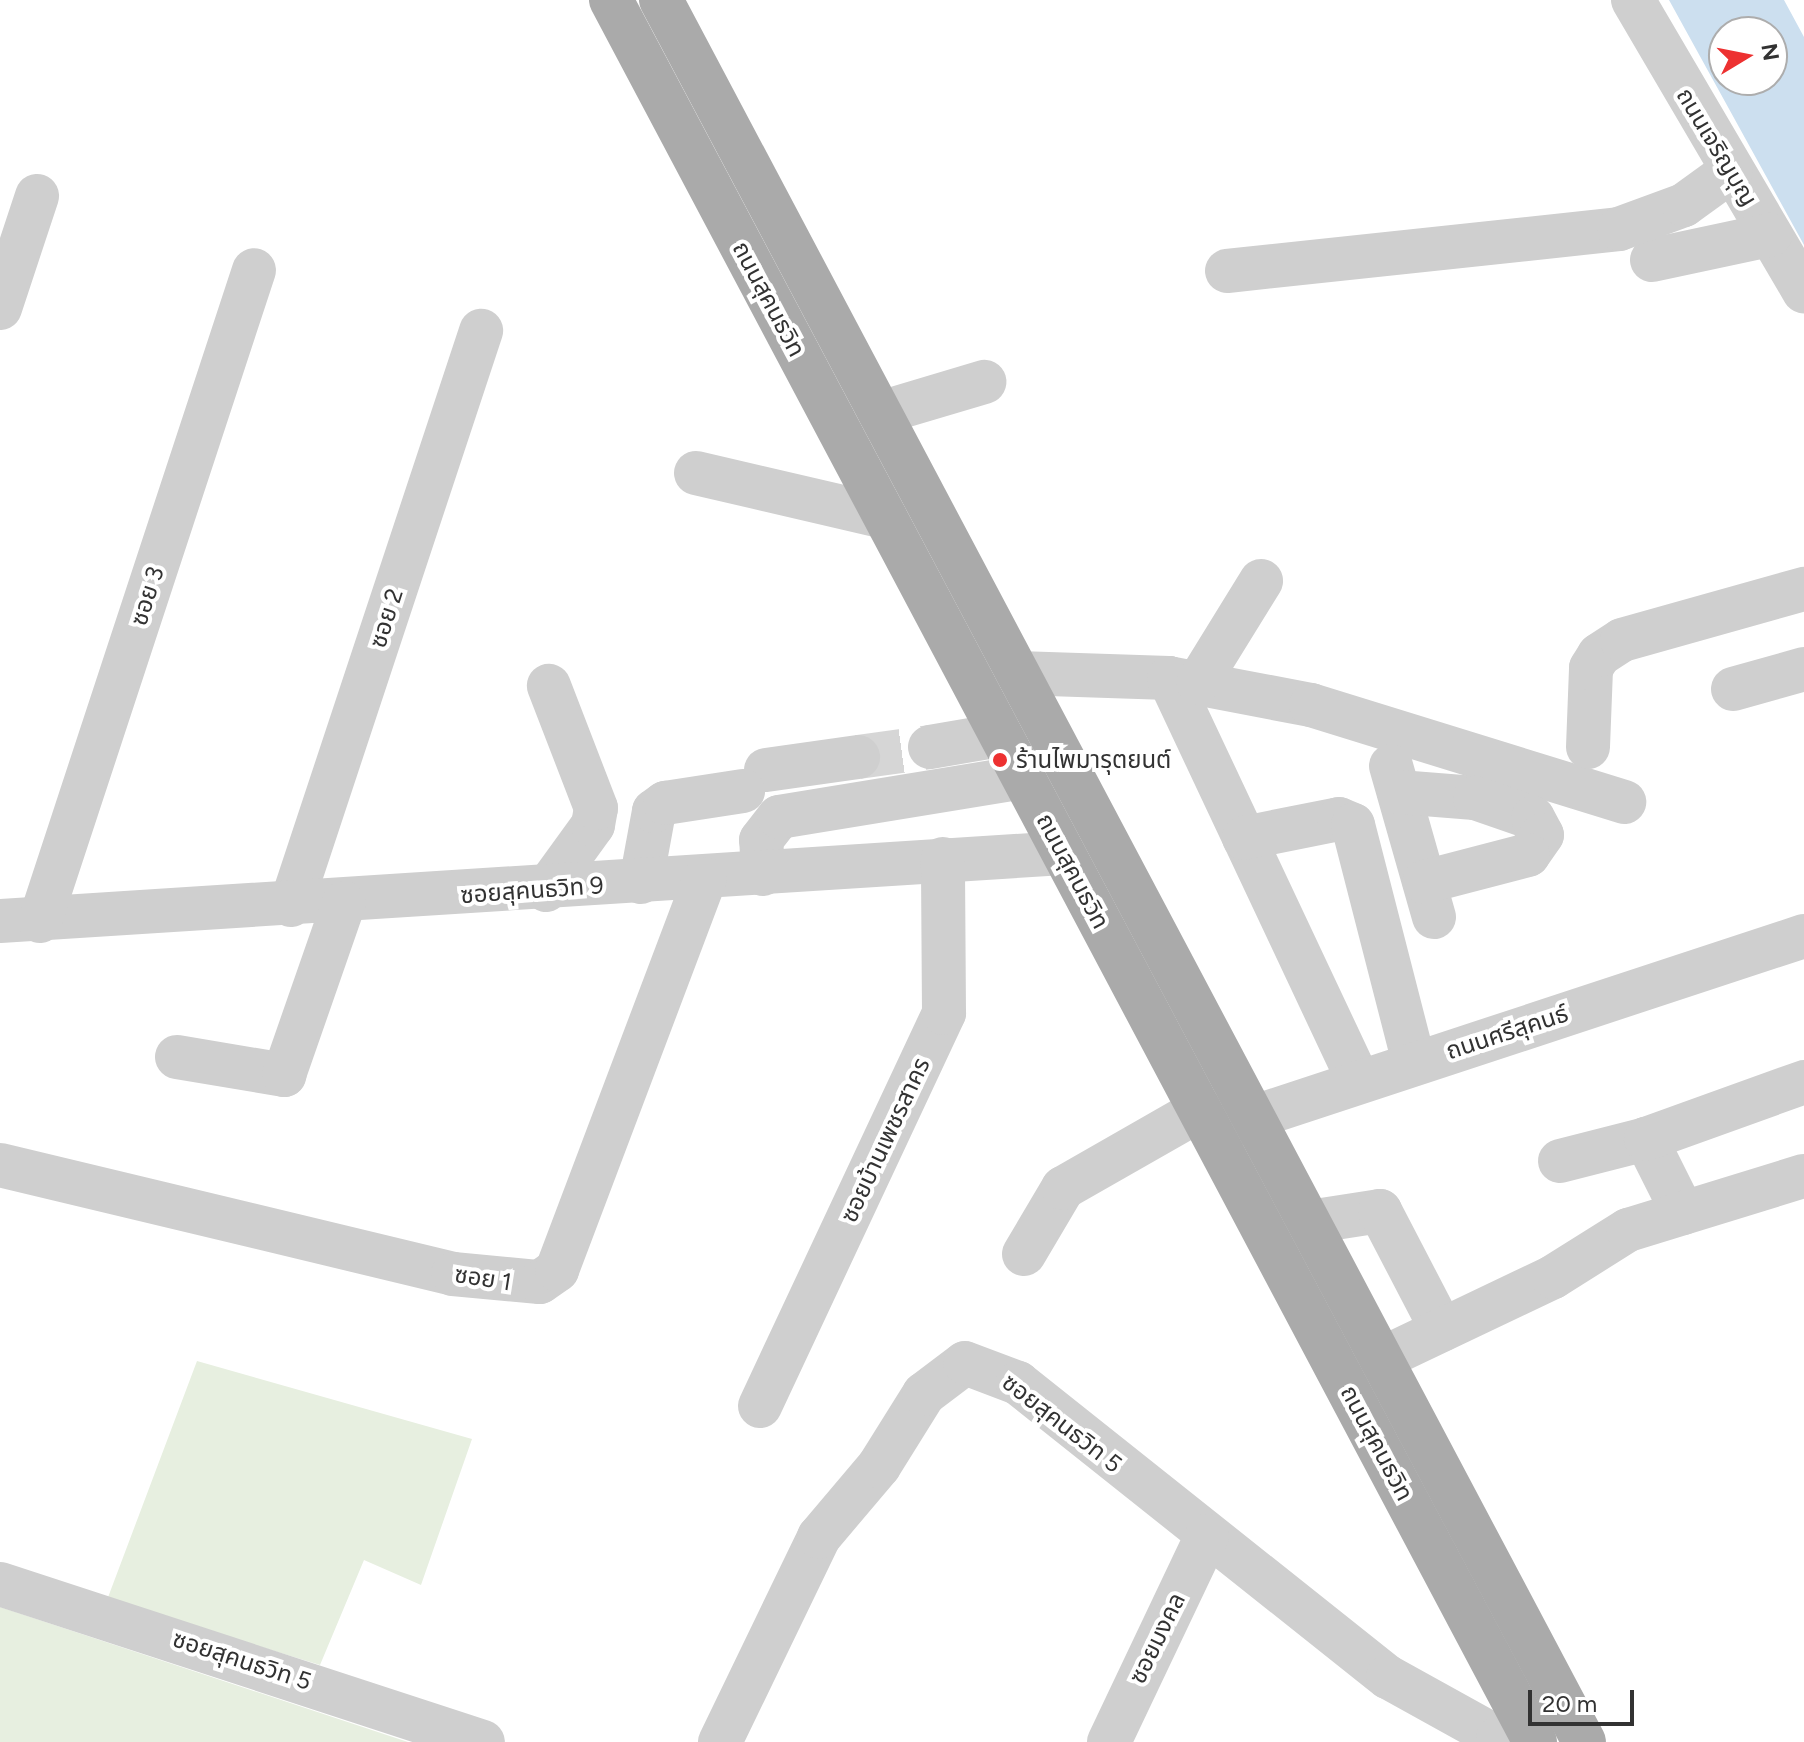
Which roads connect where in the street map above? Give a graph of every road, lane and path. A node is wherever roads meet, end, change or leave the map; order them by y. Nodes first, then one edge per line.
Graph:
1 (611, 0) edge
2 (661, 0) edge
3 (1633, 0) edge
4 (1731, 171) junction
5 (37, 196) dead end
6 (1770, 235) junction
7 (1652, 260) dead end
8 (254, 270) dead end
9 (1227, 271) dead end
10 (1804, 292) edge
11 (0, 308) edge
12 (481, 331) dead end
13 (984, 382) dead end
14 (880, 413) junction
15 (696, 473) dead end
16 (885, 517) junction
17 (1261, 581) dead end
18 (1804, 589) edge
19 (1804, 669) edge
20 (1018, 673) junction
21 (1183, 680) junction
22 (549, 686) dead end
23 (1733, 689) dead end
24 (1380, 725) junction
25 (1000, 735) junction
26 (930, 747) tunnel mouth
27 (1588, 747) dead end
28 (858, 757) tunnel mouth
29 (1023, 777) junction
30 (1399, 792) junction
31 (1624, 802) dead end
32 (1244, 838) junction
33 (1063, 853) junction
34 (943, 859) junction
35 (763, 874) junction
36 (705, 879) junction
37 (641, 882) junction
38 (546, 890) junction
39 (344, 903) junction
40 (291, 905) junction
41 (20, 921) edge
42 (1804, 936) edge
43 (177, 1057) dead end
44 (1414, 1062) junction
45 (1358, 1079) junction
46 (1804, 1082) edge
47 (1251, 1113) junction
48 (1206, 1121) junction
49 (1646, 1139) junction
50 (1560, 1161) dead end
51 (0, 1165) edge
52 (1804, 1176) edge
53 (1683, 1213) junction
54 (1309, 1222) junction
55 (1024, 1254) dead end
56 (1442, 1330) junction
57 (1381, 1359) junction
58 (760, 1406) dead end
59 (1207, 1536) junction
60 (0, 1584) edge
61 (1516, 1740) edge
62 (483, 1742) edge
63 (720, 1742) edge
64 (1109, 1742) edge
65 (1584, 1742) edge

1 - 16 main road, ถนนสุคนธวิท
2 - 14 main road, ถนนสุคนธวิท
3 - 4 street, ถนนเจริญบุญ
4 - 6 street, ถนนเจริญบุญ
4 - 9 street
5 - 11 street
6 - 7 street
6 - 10 street, ถนนเจริญบุญ
8 - 41 street, ซอย 3
12 - 40 street, ซอย 2
13 - 14 street
14 - 20 main road, ถนนสุคนธวิท
15 - 16 street
16 - 25 main road, ถนนสุคนธวิท
17 - 21 street
18 - 27 street
19 - 23 street
20 - 21 street
20 - 47 main road, ถนนสุคนธวิท
21 - 24 street
21 - 32 street
22 - 38 street
24 - 30 street
24 - 31 street
25 - 26 street
25 - 29 main road, ถนนสุคนธวิท
28 - 37 street
29 - 33 main road, ถนนสุคนธวิท
29 - 35 street
30 - 30 street
32 - 44 street
32 - 45 street
33 - 34 street, ซอยสุคนธวิท 9
33 - 48 main road, ถนนสุคนธวิท
34 - 35 street, ซอยสุคนธวิท 9
34 - 58 street, ซอยบ้านเพชรสาคร
35 - 36 street, ซอยสุคนธวิท 9
36 - 37 street, ซอยสุคนธวิท 9
36 - 51 street, ซอย 1
37 - 38 street, ซอยสุคนธวิท 9
38 - 39 street, ซอยสุคนธวิท 9
39 - 40 street, ซอยสุคนธวิท 9
39 - 43 street
40 - 41 street, ซอยสุคนธวิท 9
42 - 44 street, ถนนศรีสุคนธ์
44 - 45 street, ถนนศรีสุคนธ์
45 - 47 street, ถนนศรีสุคนธ์
46 - 49 street
47 - 48 street, ถนนศรีสุคนธ์
47 - 54 main road, ถนนสุคนธวิท
48 - 55 street, ถนนศรีสุคนธ์
48 - 61 main road, ถนนสุคนธวิท
49 - 50 street
49 - 53 street
52 - 53 street
53 - 56 street
54 - 56 street
54 - 57 main road, ถนนสุคนธวิท
56 - 57 street
57 - 65 main road, ถนนสุคนธวิท
59 - 61 street, ซอยสุคนธวิท 5
59 - 63 street, ซอยสุคนธวิท 5
59 - 64 street, ซอยมงคล
60 - 62 street, ซอยสุคนธวิท 5

